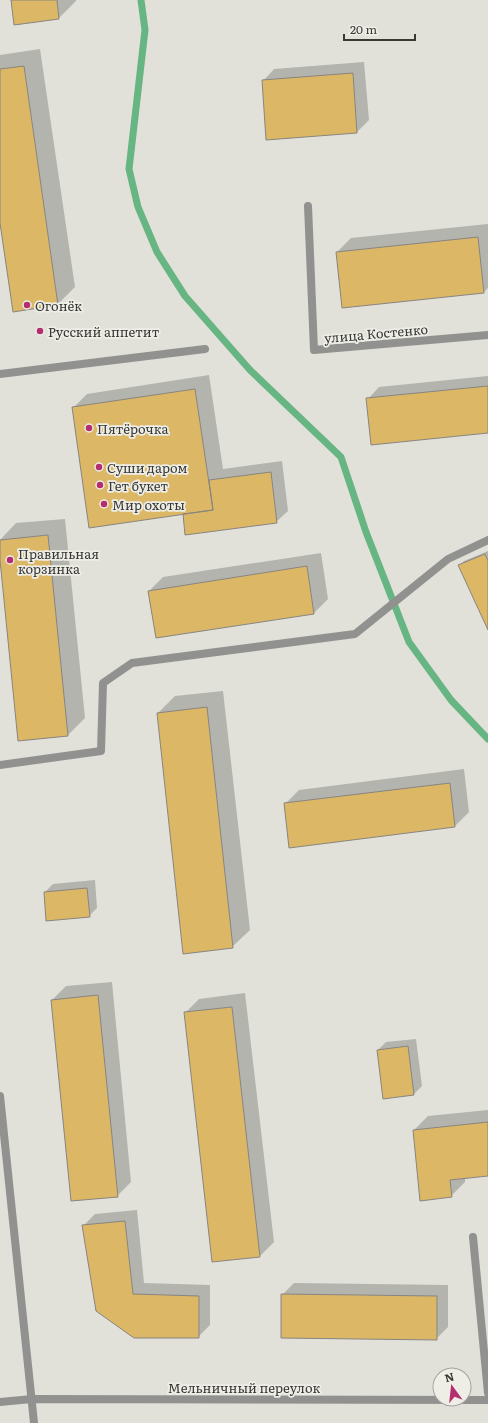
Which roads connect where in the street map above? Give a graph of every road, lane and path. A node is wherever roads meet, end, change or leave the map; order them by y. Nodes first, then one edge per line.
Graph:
1 (308, 206) dead end
2 (488, 335) edge
3 (205, 349) dead end
4 (0, 374) edge
5 (488, 540) edge
6 (0, 765) edge
7 (0, 1096) edge
8 (473, 1237) dead end
9 (488, 1393) edge
10 (32, 1399) junction
11 (488, 1400) edge
12 (0, 1402) edge
13 (34, 1423) edge

1 - 2 street, улица Костенко
3 - 4 street
5 - 6 street
7 - 10 street
8 - 9 street
10 - 11 street, Мельничный переулок
10 - 12 street, Мельничный переулок
10 - 13 street

